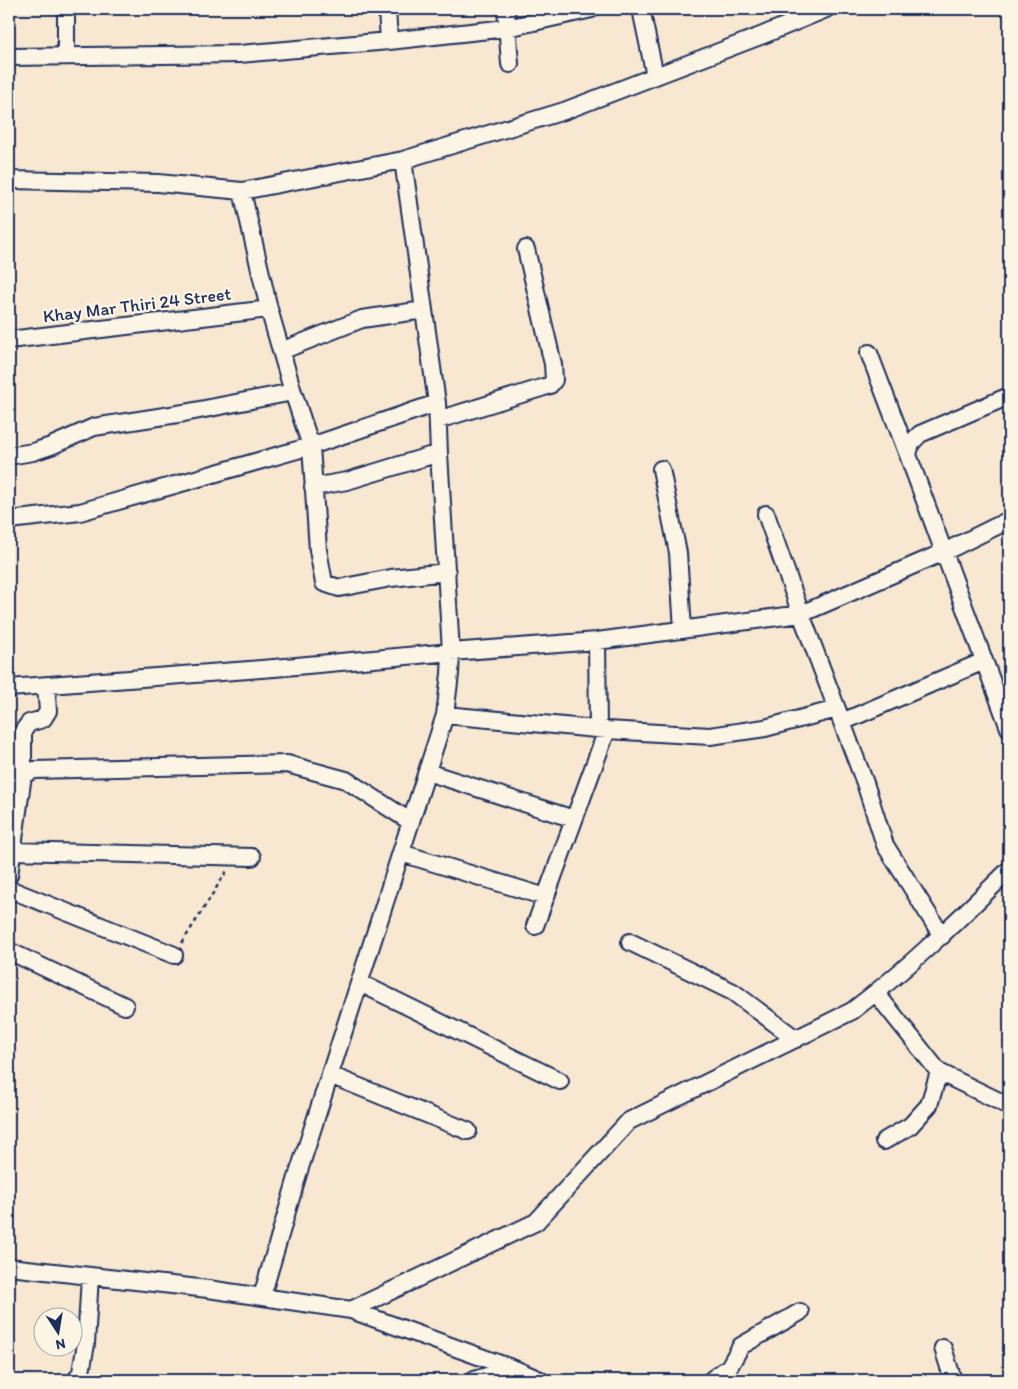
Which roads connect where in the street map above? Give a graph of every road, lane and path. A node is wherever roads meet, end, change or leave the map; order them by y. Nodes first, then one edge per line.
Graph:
1 (66, 9) edge
2 (387, 9) edge
3 (506, 9) edge
4 (592, 9) edge
5 (641, 9) edge
6 (826, 9) edge
7 (507, 28) junction
8 (389, 41) junction
9 (66, 56) junction
10 (9, 57) edge
11 (510, 64) dead end
12 (655, 76) junction
13 (403, 160) junction
14 (9, 180) edge
15 (242, 191) junction
16 (526, 249) dead end
17 (269, 309) junction
18 (424, 310) junction
19 (9, 340) edge
20 (281, 351) junction
21 (869, 354) dead end
22 (293, 392) junction
23 (1009, 396) edge
24 (437, 412) junction
25 (311, 446) junction
26 (439, 453) junction
27 (908, 455) junction
28 (9, 456) edge
29 (661, 469) dead end
30 (313, 487) junction
31 (766, 514) dead end
32 (9, 520) edge
33 (1009, 520) edge
34 (944, 552) junction
35 (447, 572) junction
36 (801, 614) junction
37 (683, 630) junction
38 (597, 641) junction
39 (451, 652) junction
40 (984, 661) junction
41 (46, 686) junction
42 (9, 688) edge
43 (445, 715) junction
44 (839, 716) junction
45 (1009, 728) edge
46 (602, 730) junction
47 (16, 731) edge
48 (427, 772) junction
49 (23, 775) junction
50 (14, 808) edge
51 (574, 819) junction
52 (411, 822) junction
53 (12, 851) junction
54 (401, 853) junction
55 (235, 857) junction
56 (252, 857) dead end
57 (1009, 870) edge
58 (9, 875) edge
59 (9, 889) edge
60 (546, 898) junction
61 (535, 926) dead end
62 (942, 936) junction
63 (630, 942) dead end
64 (9, 951) edge
65 (174, 955) joint
66 (360, 983) junction
67 (876, 993) junction
68 (124, 1006) dead end
69 (796, 1039) junction
70 (939, 1072) junction
71 (330, 1075) junction
72 (560, 1081) dead end
73 (1009, 1106) edge
74 (468, 1131) dead end
75 (884, 1140) dead end
76 (9, 1267) edge
77 (90, 1276) junction
78 (262, 1296) junction
79 (351, 1310) junction
80 (800, 1312) dead end
81 (943, 1348) dead end
82 (516, 1370) junction
83 (76, 1380) edge
84 (474, 1380) edge
85 (540, 1380) edge
86 (711, 1380) edge
87 (953, 1380) edge

1 - 9 street
2 - 8 street
3 - 7 street
4 - 7 street
5 - 12 street
6 - 12 street
7 - 8 street
7 - 11 street
8 - 9 street
9 - 10 street
12 - 13 street
13 - 15 street
13 - 18 street
14 - 15 street
15 - 17 street
16 - 24 street
17 - 19 street, Khay Mar Thiri 24 Street
17 - 20 street
18 - 20 street
18 - 24 street
20 - 22 street
21 - 27 street
22 - 25 street
22 - 28 street
23 - 27 street
24 - 25 street
24 - 26 street
25 - 30 street
25 - 32 street
26 - 30 street
26 - 35 street
27 - 34 street
29 - 37 street
30 - 35 street
31 - 36 street
33 - 34 street
34 - 36 street
34 - 40 street
35 - 39 street
36 - 37 street
36 - 44 street
37 - 38 street
38 - 39 street
38 - 46 street
39 - 41 street
39 - 43 street
40 - 44 street
40 - 45 street
41 - 42 street
41 - 47 street
43 - 46 street
43 - 48 street
44 - 46 street
44 - 62 street
46 - 51 street
47 - 49 street
48 - 51 street
48 - 52 street
49 - 50 street
49 - 52 street
50 - 53 street
51 - 60 street
52 - 54 street
53 - 55 street
53 - 58 street
54 - 60 street
54 - 66 street
55 - 56 street
55 - 65 path
57 - 62 street
59 - 65 street
60 - 61 street
62 - 67 street
63 - 69 street
64 - 68 street
66 - 71 street
66 - 72 street
67 - 69 street
67 - 70 street
69 - 79 street
70 - 73 street
70 - 75 street
71 - 74 street
71 - 78 street
76 - 77 street
77 - 78 street
77 - 83 street
78 - 79 street
79 - 82 street
80 - 86 street
81 - 87 street
82 - 84 street
82 - 85 street

